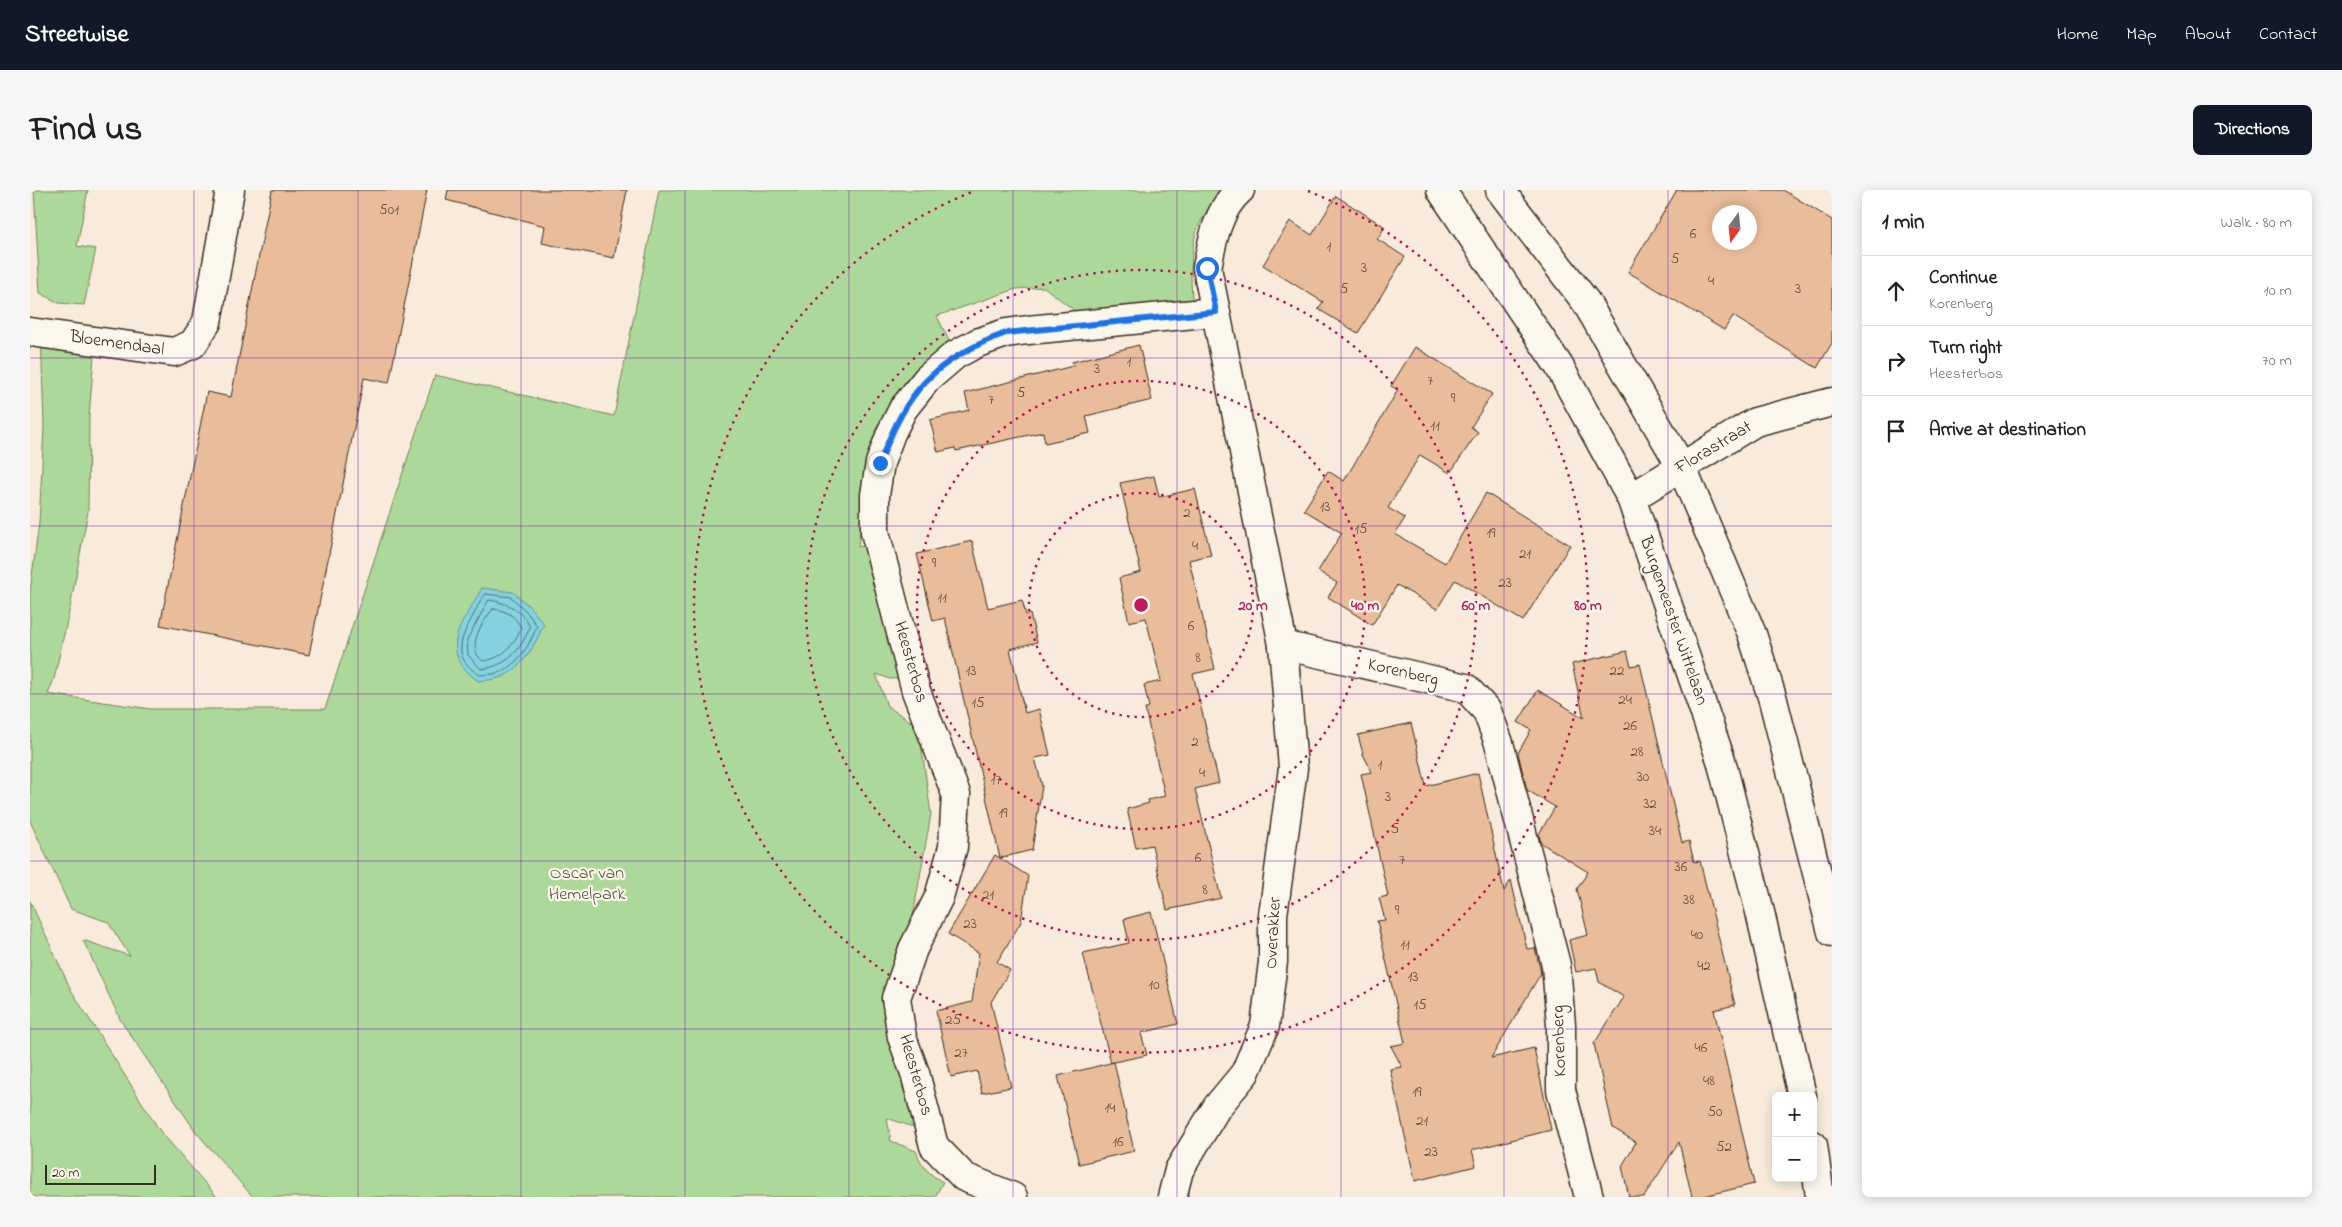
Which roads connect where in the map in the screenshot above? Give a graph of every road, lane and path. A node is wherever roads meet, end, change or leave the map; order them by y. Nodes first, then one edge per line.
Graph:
1 (230, 190) edge
2 (1240, 190) edge
3 (1441, 190) edge
4 (1500, 190) edge
5 (1216, 312) junction
6 (30, 332) edge
7 (1832, 402) edge
8 (1682, 468) junction
9 (1631, 498) junction
10 (1283, 645) junction
11 (1832, 932) edge
12 (1801, 1092) edge
13 (1817, 1175) edge
14 (1013, 1197) edge
15 (1172, 1197) edge
16 (1589, 1197) edge
17 (1820, 1197) edge

1 - 6 street, Bloemendaal
2 - 5 street
3 - 9 street, Burgemeester Wittelaan
4 - 8 street
5 - 10 street
5 - 14 street, Heesterbos
7 - 8 street, Florastraat
8 - 9 street, Florastraat
8 - 11 street
9 - 12 street, Burgemeester Wittelaan
10 - 15 street, Overakker
10 - 16 street, Korenberg
13 - 17 street

